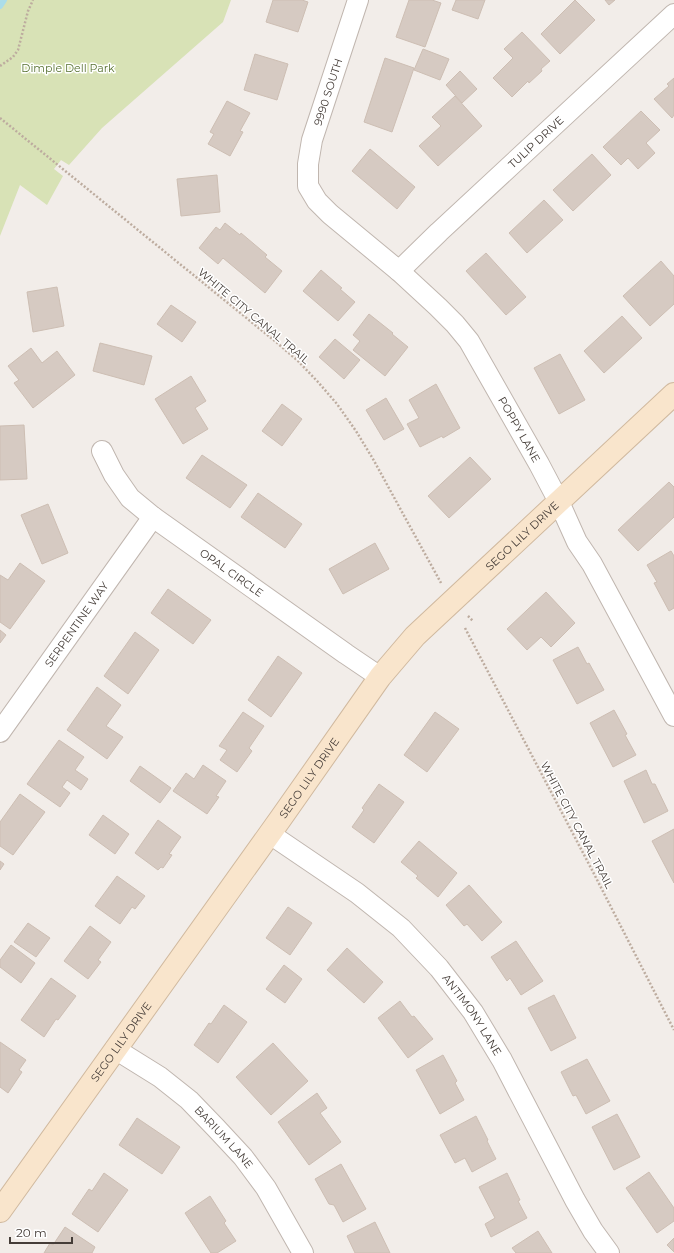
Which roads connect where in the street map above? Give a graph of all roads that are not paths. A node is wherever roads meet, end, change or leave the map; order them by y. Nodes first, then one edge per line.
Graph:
1 (358, 0) edge
2 (674, 14) edge
3 (308, 186) joint
4 (399, 271) junction
5 (674, 394) edge
6 (102, 451) dead end
7 (559, 502) junction
8 (153, 517) junction
9 (380, 677) junction
10 (674, 716) edge
11 (0, 732) edge
12 (270, 834) junction
13 (115, 1049) junction
14 (0, 1211) edge
15 (303, 1253) edge
16 (609, 1253) edge

1 - 3 street, 9990 SOUTH
2 - 4 street, TULIP DRIVE
3 - 4 street, POPPY LANE
4 - 7 street, POPPY LANE
5 - 7 main road, SEGO LILY DRIVE
6 - 8 street, OPAL CIRCLE
7 - 9 main road, SEGO LILY DRIVE
7 - 10 street, POPPY LANE
8 - 9 street, OPAL CIRCLE
8 - 11 street, SERPENTINE WAY
9 - 12 main road, SEGO LILY DRIVE
12 - 13 main road, SEGO LILY DRIVE
12 - 16 street, ANTIMONY LANE
13 - 14 main road, SEGO LILY DRIVE
13 - 15 street, BARIUM LANE

